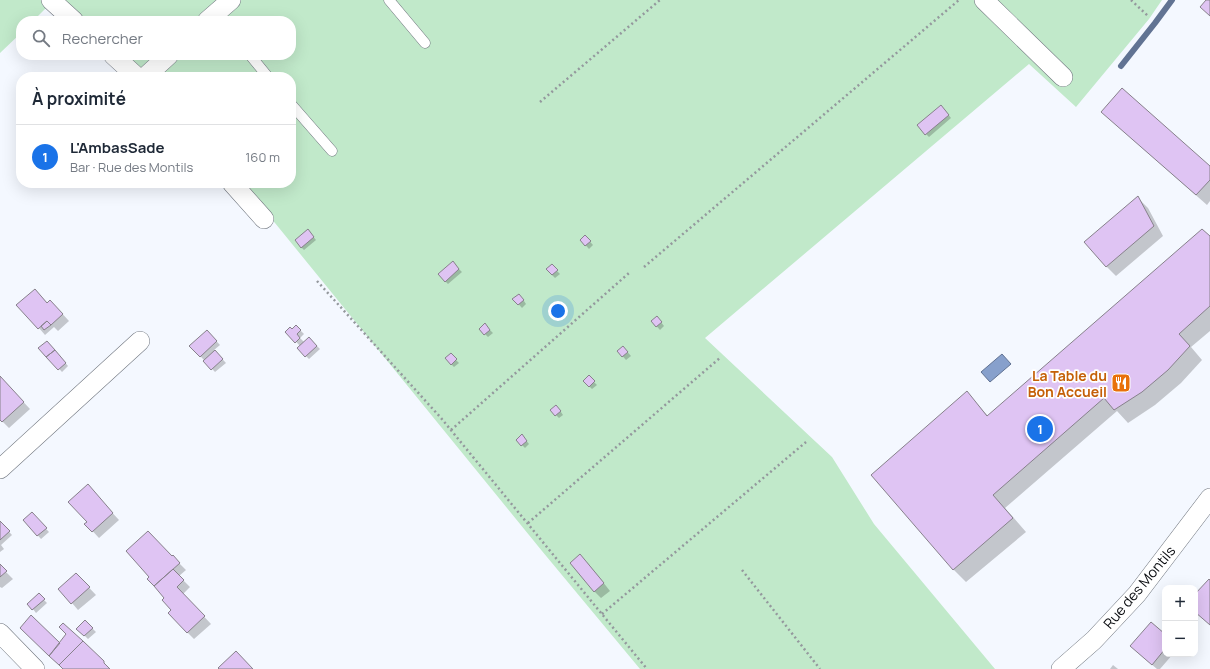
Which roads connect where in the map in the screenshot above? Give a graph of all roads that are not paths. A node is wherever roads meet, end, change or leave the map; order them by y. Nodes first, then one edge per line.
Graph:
1 (51, 0) edge
2 (231, 0) edge
3 (389, 0) edge
4 (984, 0) edge
5 (69, 16) edge
6 (217, 16) edge
7 (425, 42) dead end
8 (119, 60) edge
9 (164, 60) edge
10 (254, 60) edge
11 (132, 72) edge
12 (151, 72) edge
13 (264, 72) edge
14 (1063, 77) dead end
15 (296, 110) edge
16 (332, 151) dead end
17 (236, 188) edge
18 (264, 219) dead end
19 (140, 341) dead end
20 (0, 469) edge
21 (1210, 498) edge
22 (0, 633) edge
23 (35, 669) edge
24 (1061, 669) edge

1 - 5 street
2 - 6 street
3 - 7 lane
4 - 14 street
8 - 11 street
9 - 12 street
10 - 13 lane
15 - 16 lane
17 - 18 street
19 - 20 street
21 - 24 street, Rue des Montils
22 - 23 street

